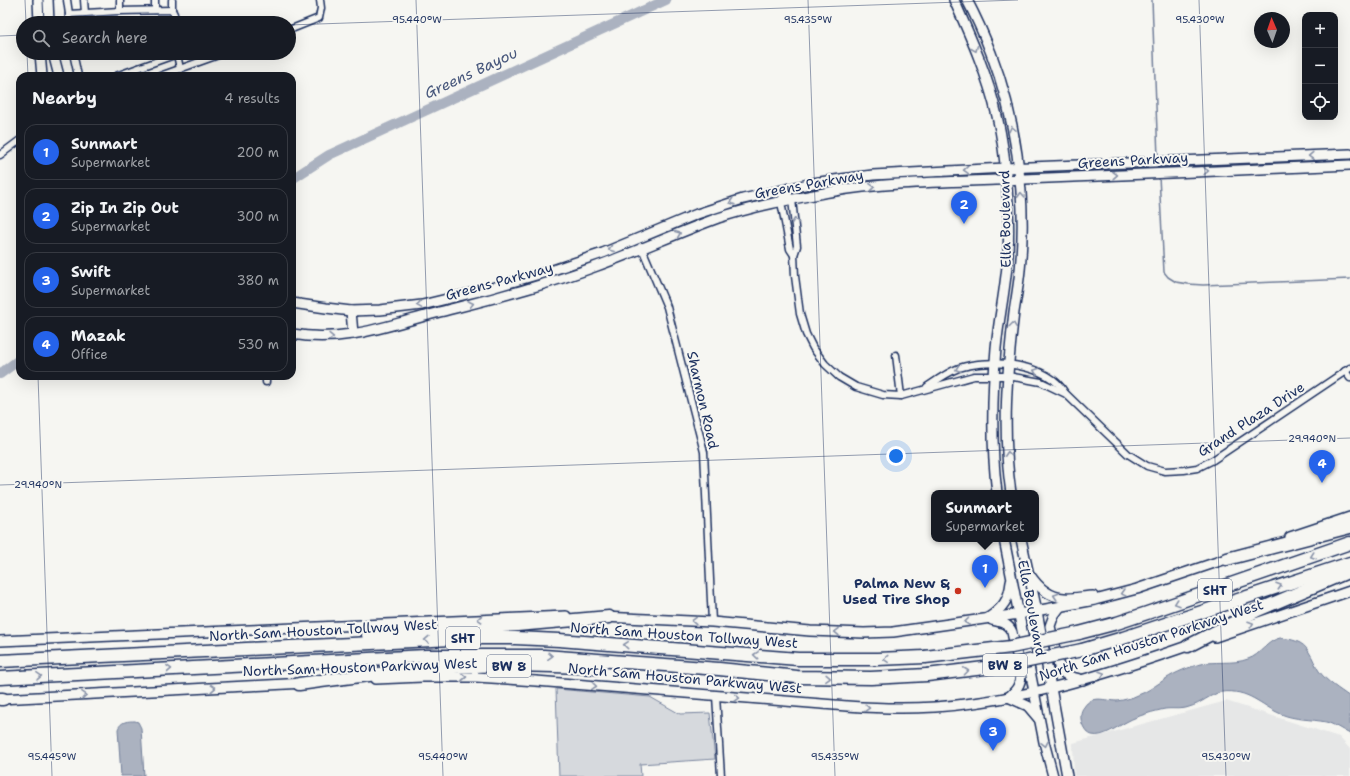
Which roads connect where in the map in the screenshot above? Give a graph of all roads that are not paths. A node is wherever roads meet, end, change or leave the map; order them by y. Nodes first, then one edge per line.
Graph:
1 (38, 0) edge
2 (48, 0) edge
3 (67, 0) edge
4 (84, 0) edge
5 (120, 0) edge
6 (155, 0) edge
7 (172, 0) edge
8 (320, 0) edge
9 (954, 0) edge
10 (967, 0) edge
11 (155, 10) junction
12 (172, 10) junction
13 (120, 11) junction
14 (85, 13) junction
15 (69, 14) joint
16 (39, 16) edge
17 (49, 16) edge
18 (174, 16) edge
19 (979, 24) junction
20 (296, 27) edge
21 (967, 29) junction
22 (41, 60) edge
23 (55, 60) edge
24 (75, 60) edge
25 (158, 60) edge
26 (178, 60) edge
27 (205, 60) edge
28 (180, 69) junction
29 (42, 72) edge
30 (58, 72) edge
31 (77, 72) edge
32 (127, 72) edge
33 (171, 72) edge
34 (1004, 94) junction
35 (992, 97) junction
36 (16, 143) edge
37 (1350, 154) edge
38 (0, 155) edge
39 (1236, 159) junction
40 (1086, 165) junction
41 (1350, 165) edge
42 (1019, 167) junction
43 (1005, 168) junction
44 (1236, 170) junction
45 (932, 172) junction
46 (1086, 176) junction
47 (1020, 179) junction
48 (1006, 180) junction
49 (933, 182) junction
50 (784, 190) junction
51 (792, 200) junction
52 (781, 202) junction
53 (714, 208) junction
54 (718, 218) junction
55 (638, 239) junction
56 (642, 249) junction
57 (794, 255) junction
58 (1005, 282) junction
59 (1019, 283) junction
60 (296, 304) edge
61 (351, 311) junction
62 (353, 334) junction
63 (296, 335) edge
64 (896, 355) dead end
65 (995, 363) junction
66 (1009, 365) junction
67 (1347, 370) edge
68 (994, 376) junction
69 (1008, 376) junction
70 (1350, 378) edge
71 (925, 388) junction
72 (1066, 394) junction
73 (901, 396) junction
74 (1008, 469) junction
75 (995, 470) junction
76 (998, 490) edge
77 (1011, 490) edge
78 (1350, 517) edge
79 (1350, 527) edge
80 (1005, 542) edge
81 (1022, 542) edge
82 (1350, 543) edge
83 (1227, 559) junction
84 (1350, 563) edge
85 (1010, 566) junction
86 (1350, 571) edge
87 (1028, 572) junction
88 (1350, 591) edge
89 (1108, 596) junction
90 (1060, 607) junction
91 (1037, 612) junction
92 (1019, 614) junction
93 (609, 617) junction
94 (987, 619) junction
95 (712, 622) junction
96 (0, 641) edge
97 (1188, 646) junction
98 (255, 648) junction
99 (0, 661) edge
100 (719, 669) junction
101 (0, 678) edge
102 (1084, 680) junction
103 (299, 684) junction
104 (1051, 689) junction
105 (1035, 692) junction
106 (716, 696) junction
107 (1008, 697) junction
108 (1, 699) edge
109 (1040, 721) junction
110 (721, 776) edge
111 (1053, 776) edge
112 (1067, 776) edge

1 - 16 main road
2 - 17 main road
3 - 15 street
4 - 14 street
5 - 13 street
6 - 11 street
7 - 12 street
8 - 20 street
9 - 21 main road, Ella Boulevard
10 - 19 main road, Ella Boulevard
11 - 12 street
11 - 13 street
12 - 18 street
13 - 14 street
14 - 15 street
19 - 21 main road
19 - 34 main road, Ella Boulevard
21 -> 35 main road, Ella Boulevard
22 - 29 main road
23 - 30 main road
24 - 31 street
25 - 32 street
26 - 28 street
27 - 28 street
28 - 33 street
34 - 35 main road
42 -> 34 main road, Ella Boulevard
35 - 43 main road, Ella Boulevard
36 - 38 street
37 -> 39 main road, Greens Parkway
39 - 40 main road, Greens Parkway
39 - 44 main road
40 - 42 main road, Greens Parkway
40 - 46 main road
41 - 44 main road, Greens Parkway
42 - 43 main road, Greens Parkway
42 - 47 main road, Ella Boulevard
43 -> 45 main road, Greens Parkway
43 - 48 main road, Ella Boulevard
46 -> 44 main road, Greens Parkway
45 - 49 main road
45 - 50 main road, Greens Parkway
46 - 47 main road, Greens Parkway
47 - 48 main road, Greens Parkway
59 -> 47 main road, Ella Boulevard
48 - 49 main road, Greens Parkway
48 - 58 main road, Ella Boulevard
51 -> 49 main road, Greens Parkway
50 - 51 street
50 - 52 street, Grand Plaza Drive
50 -> 53 main road, Greens Parkway
51 - 52 main road, Greens Parkway
57 -> 51 street, Grand Plaza Drive
52 - 54 main road, Greens Parkway
52 - 57 street, Grand Plaza Drive
53 - 54 main road
53 - 55 main road, Greens Parkway
56 -> 54 main road, Greens Parkway
55 - 56 street, Sharmon Road
55 -> 61 main road, Greens Parkway
62 -> 56 main road, Greens Parkway
56 - 95 street, Sharmon Road
57 - 73 street, Grand Plaza Drive
58 - 59 main road
58 - 65 main road, Ella Boulevard
66 -> 59 main road, Ella Boulevard
60 - 61 main road, Greens Parkway
61 - 62 main road
63 -> 62 main road, Greens Parkway
64 - 73 street
65 - 66 street, Grand Plaza Drive
65 - 68 main road, Ella Boulevard
65 -> 71 street, Grand Plaza Drive
66 - 69 main road, Ella Boulevard
72 -> 66 street, Grand Plaza Drive
67 - 70 street
67 - 72 street, Grand Plaza Drive
68 - 69 street, Grand Plaza Drive
68 - 71 street, Grand Plaza Drive
68 - 75 main road, Ella Boulevard
69 - 72 street, Grand Plaza Drive
74 -> 69 main road, Ella Boulevard
71 - 73 street, Grand Plaza Drive
74 - 75 main road
74 - 77 main road, Ella Boulevard
75 - 76 main road, Ella Boulevard
78 - 83 main road
79 - 83 highway
80 - 85 main road, Ella Boulevard
81 - 87 main road, Ella Boulevard
82 -> 98 highway, North Sam Houston Tollway West / SHT, bridge
83 -> 89 main road
100 -> 84 highway, North Sam Houston Parkway West / BW 8, bridge
85 - 92 main road, Ella Boulevard
85 - 94 main road
86 - 97 highway
89 -> 87 main road
87 - 91 main road, Ella Boulevard
97 -> 88 main road, North Sam Houston Parkway West
89 - 90 main road
90 - 91 main road
90 - 102 main road
91 - 92 main road
91 - 104 main road, Ella Boulevard
92 - 94 main road
92 - 105 main road, Ella Boulevard
95 -> 93 main road
93 -> 96 main road
93 - 98 highway
94 -> 95 main road
94 - 107 main road
102 -> 97 main road, North Sam Houston Parkway West
98 - 99 highway, North Sam Houston Tollway West / SHT
101 -> 100 highway, SHT
100 - 103 highway, BW 8
102 - 104 main road, North Sam Houston Parkway West
103 -> 106 main road, North Sam Houston Parkway West
108 -> 103 main road, North Sam Houston Parkway West / BW 8
104 - 105 main road, North Sam Houston Parkway West
104 - 112 main road, Ella Boulevard
105 - 107 main road, North Sam Houston Parkway West
105 - 109 main road, Ella Boulevard
106 -> 107 main road, North Sam Houston Parkway West
106 - 110 street
107 - 109 main road
109 -> 111 main road, Ella Boulevard

